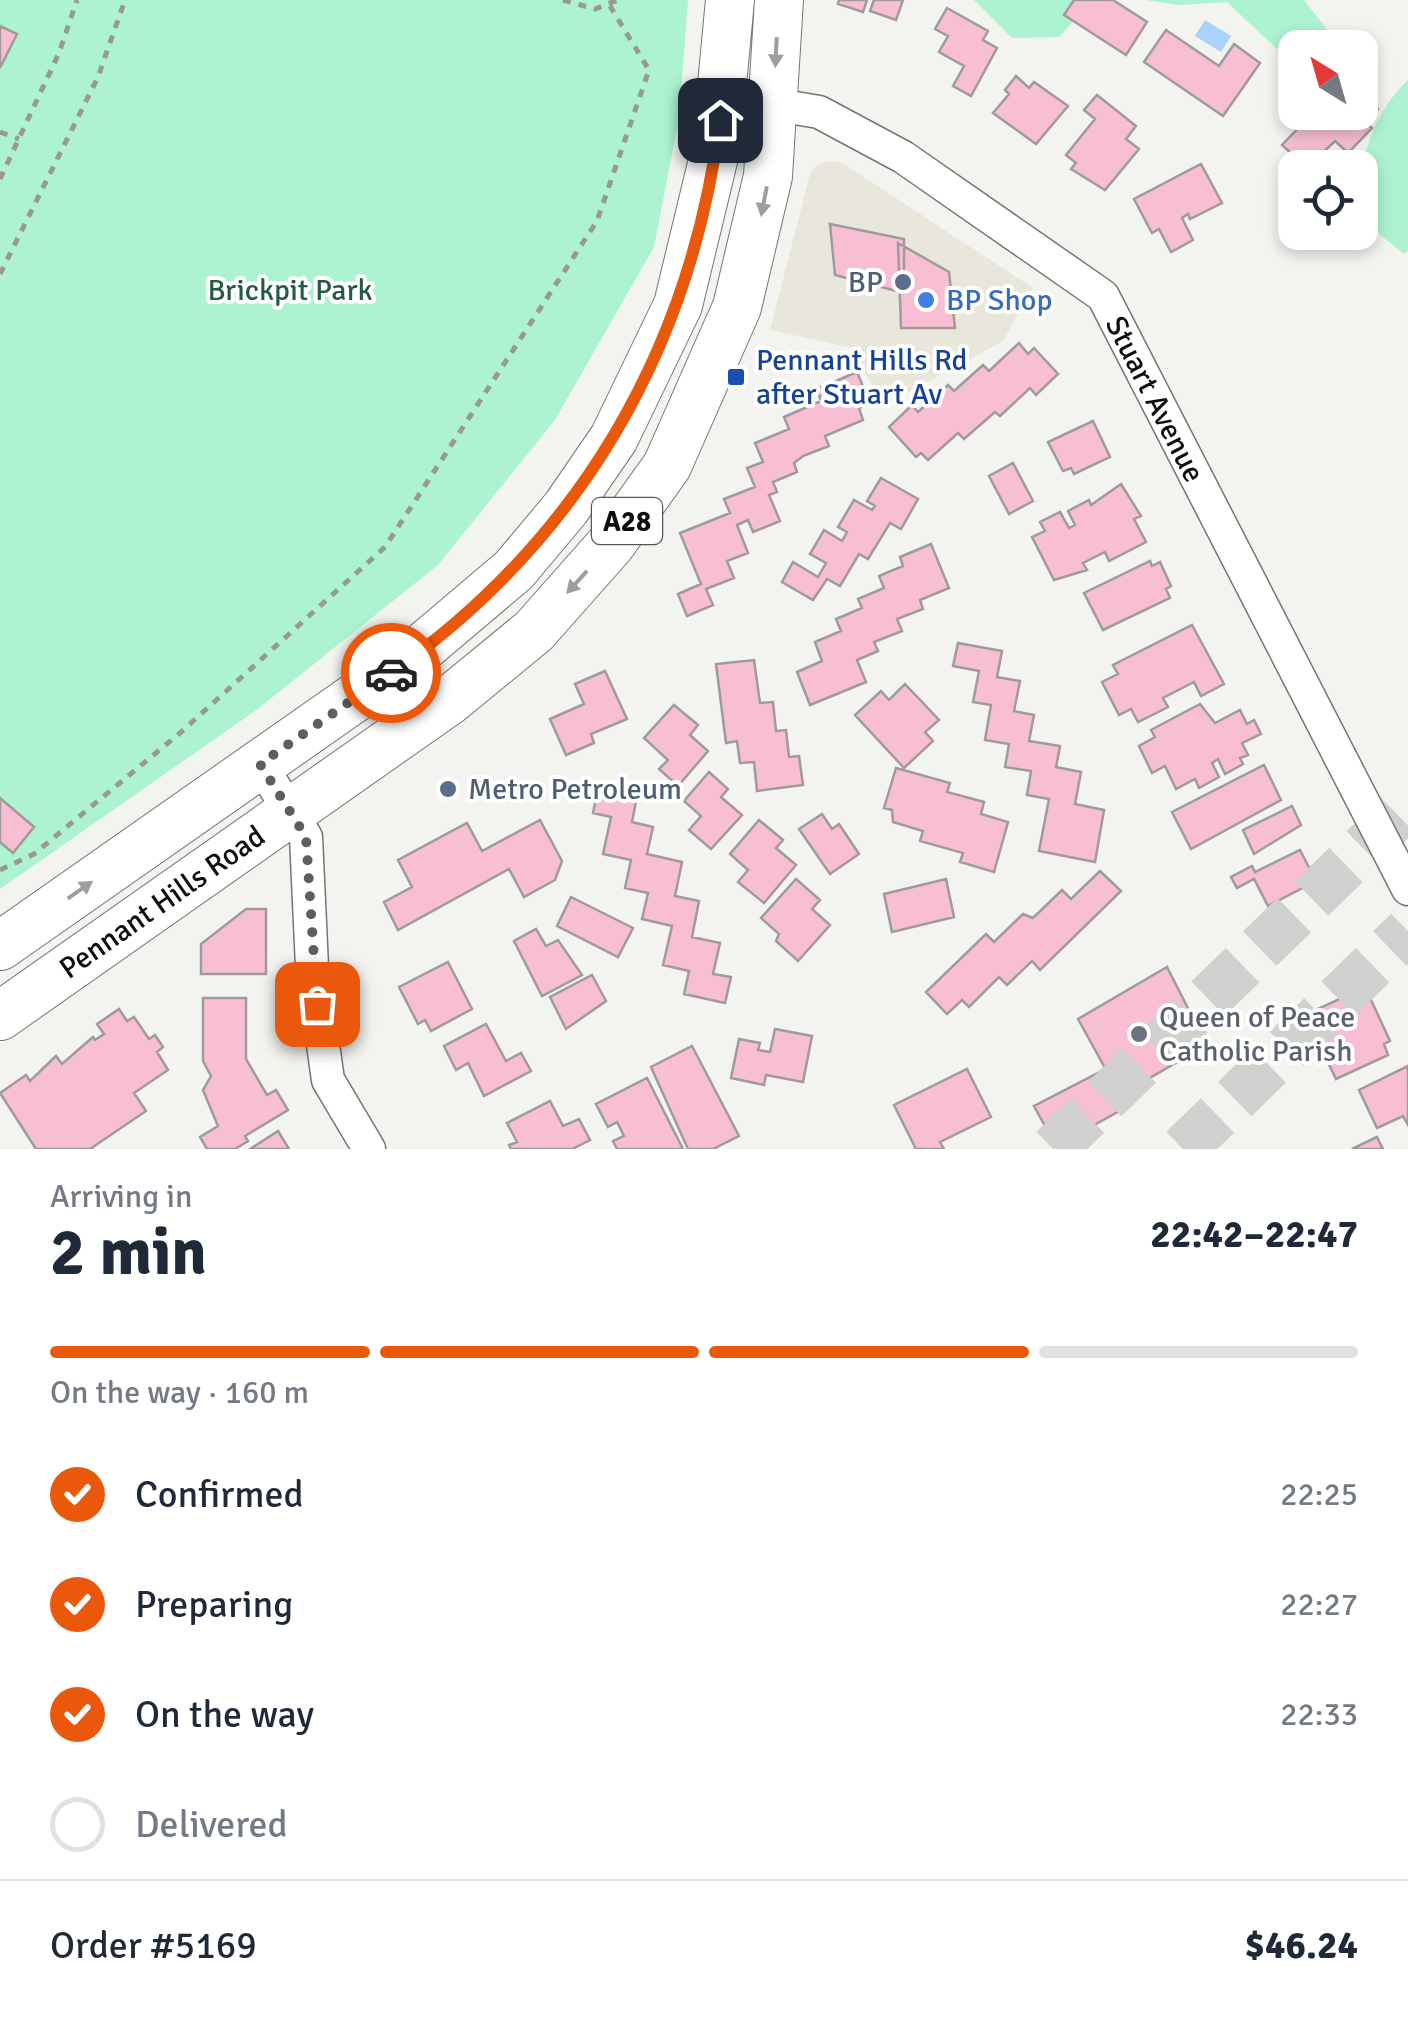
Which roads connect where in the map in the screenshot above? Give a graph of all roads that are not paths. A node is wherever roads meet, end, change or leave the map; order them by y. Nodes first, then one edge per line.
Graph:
1 (730, 0) edge
2 (779, 0) edge
3 (722, 96) junction
4 (773, 104) junction
5 (260, 764) junction
6 (290, 812) junction
7 (1408, 889) edge
8 (0, 946) edge
9 (0, 1016) edge
10 (369, 1149) edge

1 - 3 highway, Pennant Hills Road / A28
2 -> 4 highway, Pennant Hills Road / A28
3 - 4 street, Stuart Avenue
3 - 5 highway, Pennant Hills Road / A28
4 -> 6 highway, Pennant Hills Road / A28
4 - 7 street, Stuart Avenue
5 - 6 street
8 -> 5 highway, Pennant Hills Road / A28
6 - 9 highway, Pennant Hills Road / A28
6 - 10 street

